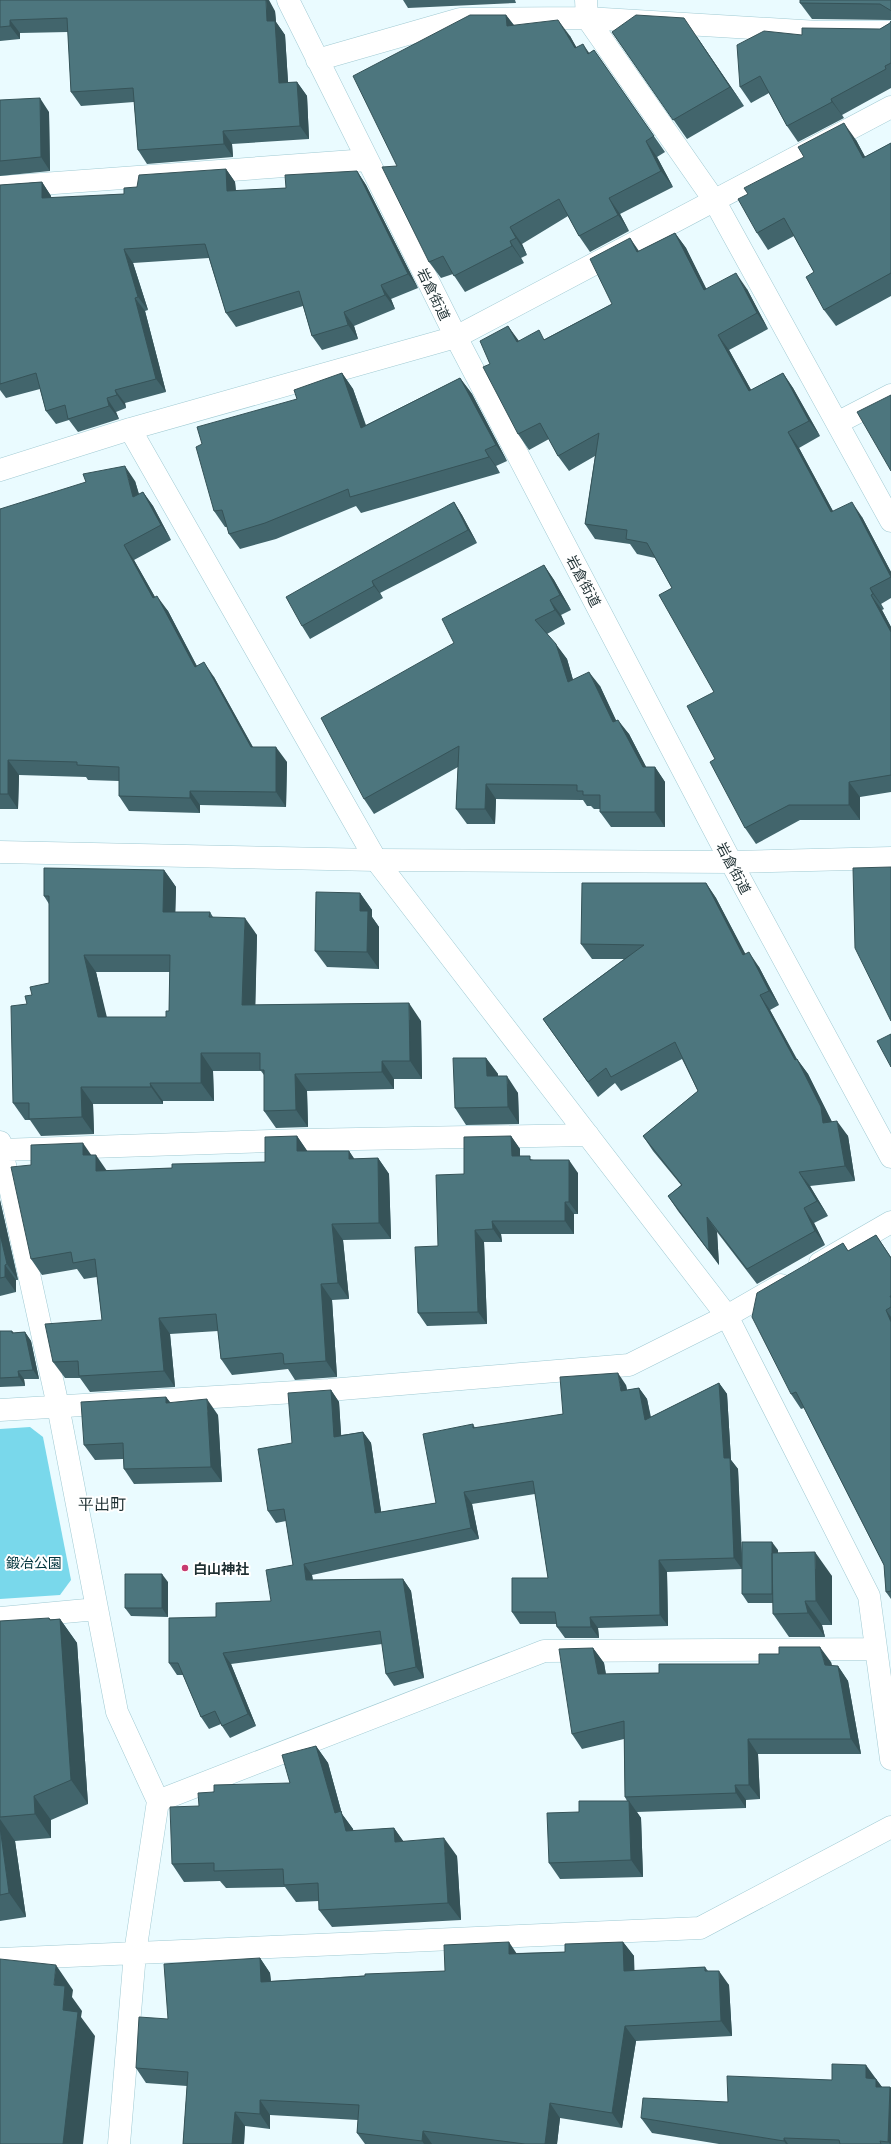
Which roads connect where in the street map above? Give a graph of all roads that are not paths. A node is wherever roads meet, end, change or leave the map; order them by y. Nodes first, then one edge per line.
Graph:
1 (288, 0) edge
2 (586, 9) edge
3 (891, 32) edge
4 (318, 60) junction
5 (891, 107) edge
6 (367, 160) junction
7 (0, 187) edge
8 (714, 200) junction
9 (456, 337) junction
10 (891, 395) edge
11 (837, 423) junction
12 (130, 429) junction
13 (0, 470) edge
14 (891, 522) edge
15 (0, 852) edge
16 (891, 858) edge
17 (376, 860) junction
18 (731, 862) junction
19 (588, 1135) junction
20 (0, 1148) edge
21 (891, 1157) edge
22 (891, 1222) edge
23 (727, 1316) junction
24 (58, 1406) junction
25 (0, 1410) edge
26 (97, 1609) junction
27 (0, 1618) edge
28 (876, 1649) junction
29 (891, 1759) edge
30 (158, 1801) junction
31 (891, 1827) edge
32 (135, 1954) junction
33 (0, 1959) edge
34 (119, 2144) edge

1 - 4 street, 岩倉街道
2 - 3 street
2 - 4 street
2 - 8 street
4 - 6 street, 岩倉街道
5 - 8 street
6 - 7 street
6 - 9 street, 岩倉街道
8 - 9 street
8 - 11 street
9 - 12 street
9 - 18 street, 岩倉街道
10 - 11 street
11 - 14 street
12 - 13 street
12 - 17 street
15 - 17 street
16 - 18 street
17 - 18 street
17 - 19 street
18 - 21 street, 岩倉街道
19 - 20 street
19 - 23 street
20 - 24 street
22 - 23 street
23 - 24 street
23 - 28 street
24 - 25 street
24 - 26 street
26 - 27 street
26 - 30 street
28 - 29 street
28 - 30 street
30 - 32 street
31 - 32 street
32 - 33 street
32 - 34 street

